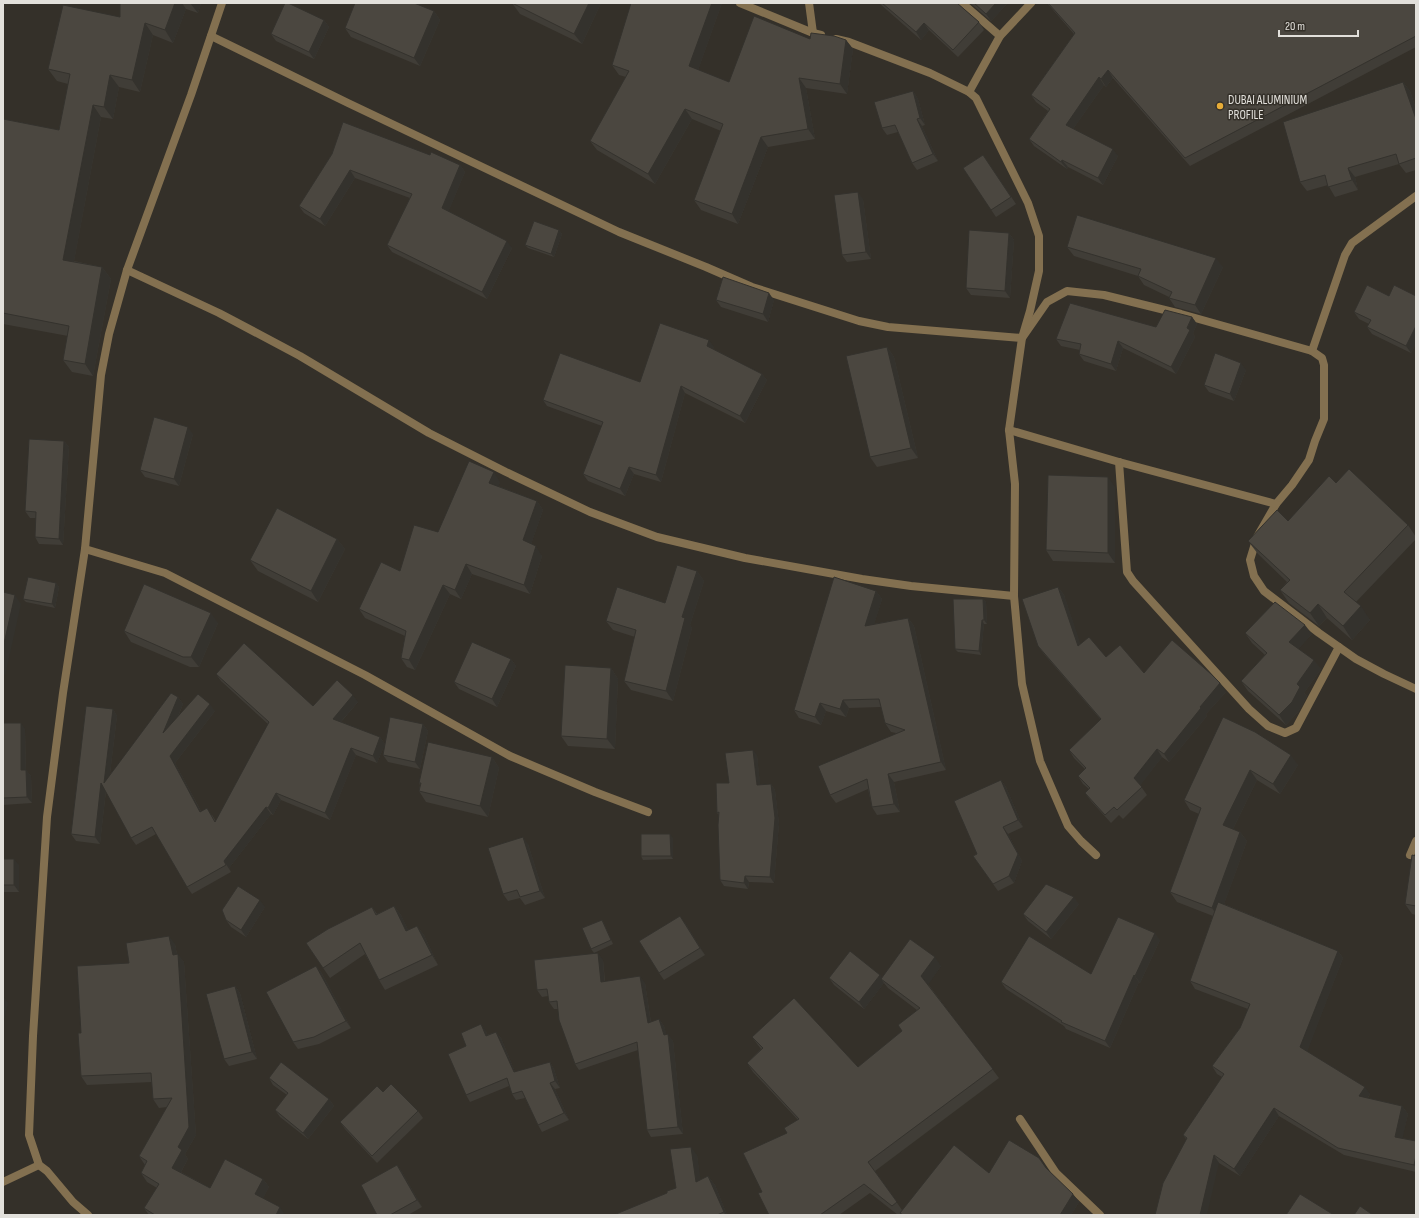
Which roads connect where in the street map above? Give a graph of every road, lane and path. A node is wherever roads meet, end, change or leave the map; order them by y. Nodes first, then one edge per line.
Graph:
1 (222, 3) edge
2 (740, 3) edge
3 (809, 3) edge
4 (962, 3) edge
5 (1031, 3) edge
6 (813, 33) junction
7 (211, 36) junction
8 (1000, 36) junction
9 (969, 92) junction
10 (1416, 196) edge
11 (127, 270) junction
12 (1022, 338) junction
13 (1312, 352) junction
14 (1009, 430) junction
15 (1119, 462) junction
16 (1276, 504) junction
17 (85, 549) junction
18 (1014, 596) junction
19 (1339, 647) junction
20 (1416, 689) edge
21 (648, 812) dead end
22 (1416, 841) edge
23 (1096, 855) dead end
24 (1410, 855) edge
25 (1020, 1119) dead end
26 (38, 1165) junction
27 (3, 1182) edge
28 (88, 1215) edge
29 (1100, 1215) edge

1 - 7 street
2 - 6 street
3 - 6 street
4 - 8 street
5 - 8 street
6 - 9 street
7 - 11 street
7 - 12 street
8 - 9 street
9 - 12 street
10 - 13 street
11 - 17 street
11 - 18 street
12 - 13 street
12 - 14 street
13 - 16 street
14 - 15 street
14 - 18 street
15 - 16 street
15 - 19 street
16 - 19 street
17 - 21 street
17 - 26 street
18 - 23 street
19 - 20 street
22 - 24 street
25 - 29 street
26 - 27 street
26 - 28 street

